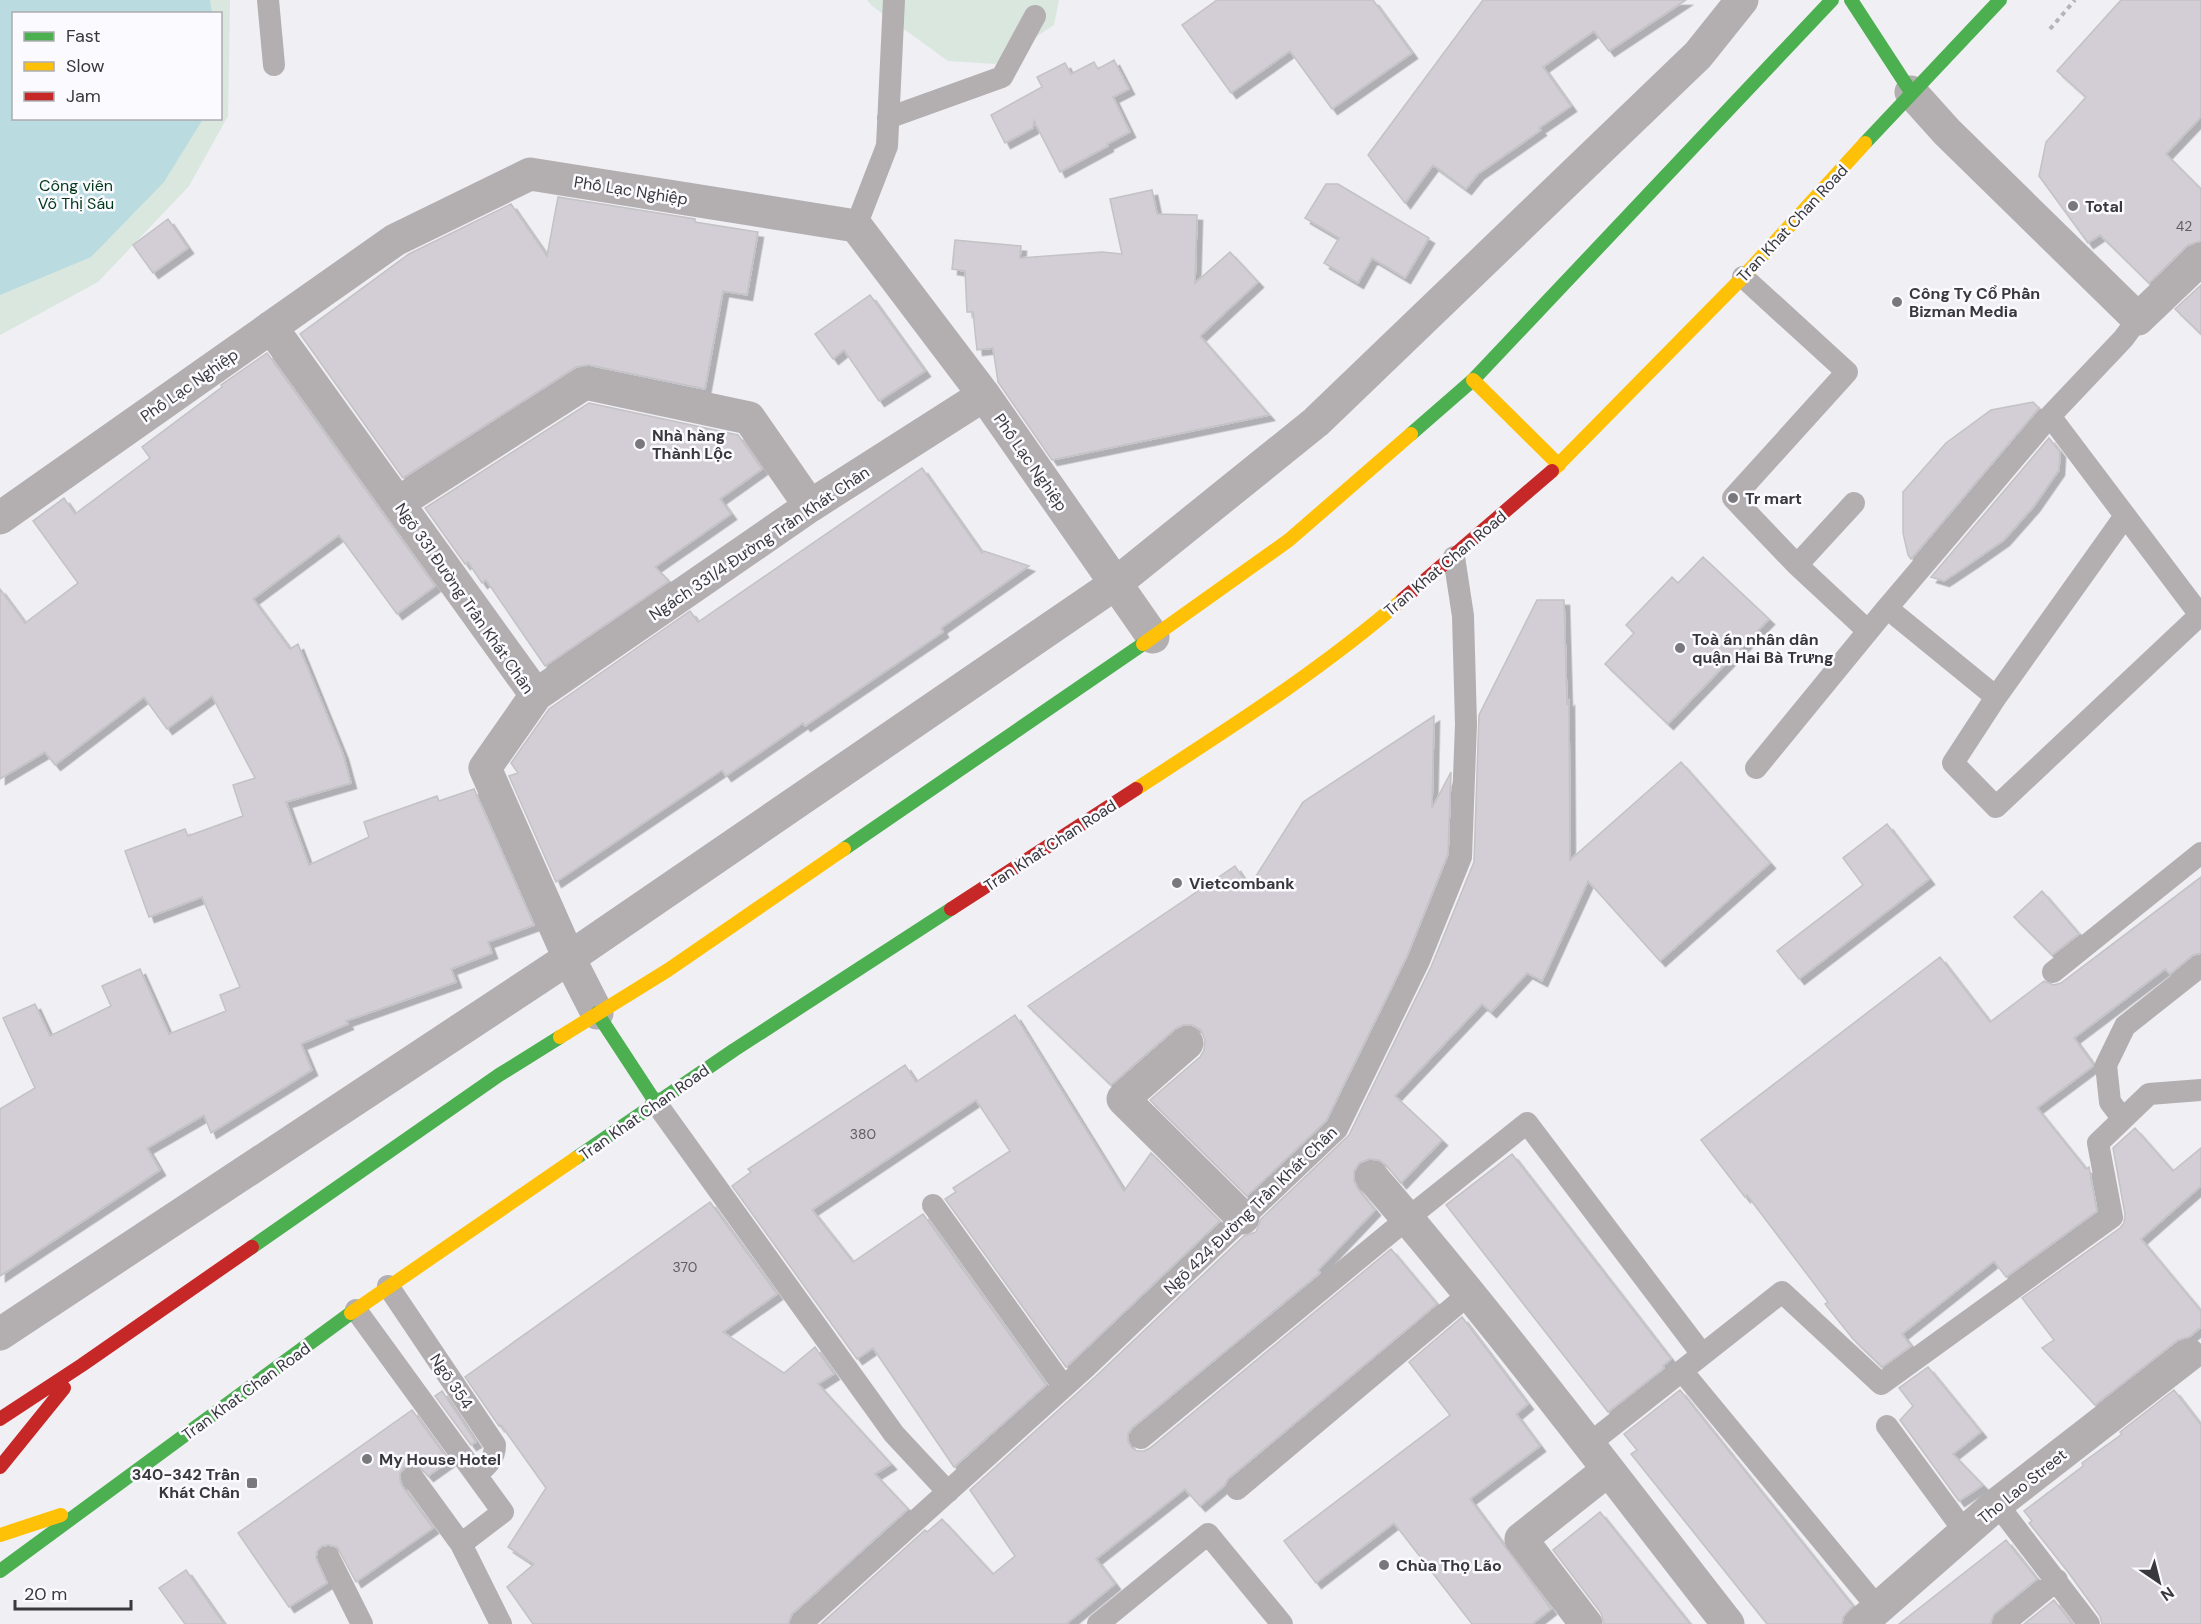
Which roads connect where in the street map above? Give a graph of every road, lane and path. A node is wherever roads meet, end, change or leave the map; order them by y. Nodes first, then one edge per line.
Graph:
1 (268, 0) edge
2 (894, 0) edge
3 (1742, 0) edge
4 (1832, 0) edge
5 (1851, 0) edge
6 (2000, 0) edge
7 (2075, 0) edge
8 (1035, 16) dead end
9 (2050, 29) dead end
10 (274, 65) dead end
11 (1911, 92) junction
12 (888, 118) junction
13 (856, 226) junction
14 (2201, 259) edge
15 (1743, 277) junction
16 (2138, 319) junction
17 (271, 327) junction
18 (1473, 380) junction
19 (984, 394) junction
20 (2050, 416) junction
21 (1559, 465) junction
22 (398, 502) junction
23 (1854, 503) dead end
24 (810, 506) junction
25 (2125, 516) junction
26 (0, 518) edge
27 (1454, 557) junction
28 (1797, 565) junction
29 (1115, 584) junction
30 (1887, 608) junction
31 (1868, 631) junction
32 (1153, 637) junction
33 (536, 695) junction
34 (1996, 697) junction
35 (1756, 768) dead end
36 (2201, 853) edge
37 (569, 958) junction
38 (2201, 966) edge
39 (2053, 972) dead end
40 (597, 1013) junction
41 (1187, 1043) dead end
42 (2201, 1090) edge
43 (656, 1103) junction
44 (2123, 1119) junction
45 (1372, 1177) dead end
46 (933, 1206) dead end
47 (1243, 1218) junction
48 (1408, 1218) junction
49 (388, 1286) junction
50 (1469, 1294) junction
51 (356, 1310) junction
52 (0, 1334) edge
53 (1702, 1354) junction
54 (2189, 1355) dead end
55 (82, 1365) junction
56 (1682, 1371) junction
57 (1064, 1387) junction
58 (0, 1419) edge
59 (1887, 1426) dead end
60 (1141, 1438) dead end
61 (1599, 1457) junction
62 (0, 1467) edge
63 (476, 1474) junction
64 (412, 1478) dead end
65 (1237, 1489) dead end
66 (948, 1492) junction
67 (1997, 1504) junction
68 (89, 1505) junction
69 (1965, 1532) junction
70 (0, 1535) edge
71 (461, 1544) junction
72 (329, 1558) dead end
73 (0, 1571) edge
74 (2057, 1580) junction
75 (1869, 1616) edge
76 (362, 1624) edge
77 (501, 1624) edge
78 (801, 1624) edge
79 (1098, 1624) edge
80 (1282, 1624) edge
81 (1586, 1624) edge
82 (1728, 1624) edge
83 (2003, 1624) edge
84 (2089, 1624) edge

1 - 10 lane
2 - 12 lane
3 - 29 street
4 - 18 main road
5 - 11 main road
6 - 11 main road, Tran Khat Chan Road
7 - 9 path
8 - 12 lane
11 - 15 main road, Tran Khat Chan Road
11 - 16 street
12 - 13 lane
13 - 17 street, Phố Lạc Nghiệp
13 - 19 street, Phố Lạc Nghiệp
14 - 16 street
15 - 21 main road, Tran Khat Chan Road
15 - 28 lane
16 - 20 lane
17 - 22 street, Ngõ 331 Đường Trần Khát Chân
17 - 26 street, Phố Lạc Nghiệp
18 - 21 main road
18 - 32 main road
19 - 24 street, Ngách 331/4 Đường Trần Khát Chân
19 - 29 street, Phố Lạc Nghiệp
20 - 25 lane
20 - 30 lane
21 - 27 main road, Tran Khat Chan Road
22 - 24 street
22 - 33 street, Ngõ 331 Đường Trần Khát Chân
23 - 28 lane
24 - 33 street, Ngách 331/4 Đường Trần Khát Chân
25 - 34 lane
25 - 34 lane
27 - 43 main road, Tran Khat Chan Road
27 - 47 lane, Ngõ 424 Đường Trần Khát Chân
28 - 31 lane
29 - 32 street, Phố Lạc Nghiệp
29 - 37 street
30 - 31 lane
30 - 34 lane
31 - 35 lane
32 - 40 main road
33 - 37 street, Ngõ 331 Đường Trần Khát Chân
36 - 39 lane
37 - 40 street, Ngõ 331 Đường Trần Khát Chân
37 - 52 street
38 - 44 lane
40 - 43 main road
40 - 55 main road
41 - 47 street
42 - 44 lane
43 - 49 main road, Tran Khat Chan Road
43 - 66 lane
44 - 53 lane
45 - 48 street
46 - 57 lane
47 - 57 lane, Ngõ 424 Đường Trần Khát Chân
48 - 50 street
48 - 53 lane
48 - 60 lane
49 - 51 main road, Tran Khat Chan Road
49 - 63 lane, Ngõ 354
50 - 61 street
50 - 65 lane
51 - 63 lane
51 - 68 main road, Tran Khat Chan Road
53 - 56 lane
54 - 67 street, Tho Lao Street
55 - 58 main road
55 - 62 main road
56 - 61 lane
56 - 75 lane
57 - 66 lane, Ngõ 424 Đường Trần Khát Chân
59 - 69 lane
61 - 81 street
61 - 82 street
63 - 71 lane
64 - 71 lane
66 - 78 lane, Ngõ 424 Đường Trần Khát Chân
67 - 69 street, Tho Lao Street
67 - 74 lane
68 - 70 main road
68 - 73 main road, Tran Khat Chan Road
69 - 75 street, Tho Lao Street
71 - 77 lane
72 - 76 lane
74 - 83 lane
74 - 84 lane
79 - 80 lane

